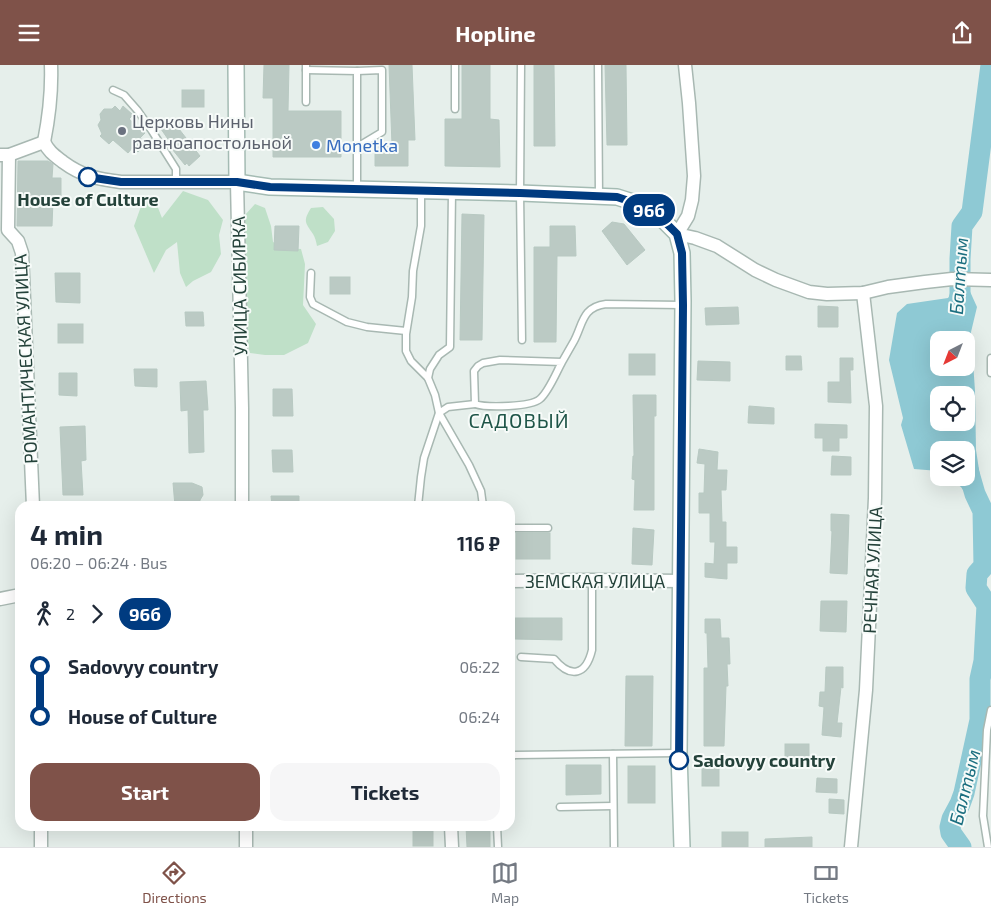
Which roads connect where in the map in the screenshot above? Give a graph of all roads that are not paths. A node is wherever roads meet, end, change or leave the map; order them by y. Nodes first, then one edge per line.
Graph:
1 (51, 65) edge
2 (236, 65) edge
3 (455, 65) edge
4 (521, 65) edge
5 (598, 65) edge
6 (685, 65) edge
7 (306, 68) edge
8 (357, 71) junction
9 (113, 89) dead end
10 (306, 102) dead end
11 (454, 109) dead end
12 (44, 143) junction
13 (357, 147) junction
14 (4, 155) edge
15 (176, 182) junction
16 (237, 182) junction
17 (357, 189) junction
18 (421, 191) junction
19 (452, 192) junction
20 (520, 193) junction
21 (599, 197) junction
22 (4, 230) edge
23 (677, 234) junction
24 (311, 273) dead end
25 (991, 280) edge
26 (863, 293) junction
27 (683, 305) junction
28 (406, 331) junction
29 (522, 340) dead end
30 (991, 358) edge
31 (562, 362) junction
32 (991, 373) edge
33 (428, 378) junction
34 (475, 404) junction
35 (439, 413) junction
36 (33, 501) edge
37 (242, 501) edge
38 (419, 501) edge
39 (482, 501) edge
40 (515, 528) edge
41 (548, 528) dead end
42 (592, 580) junction
43 (515, 581) edge
44 (681, 581) junction
45 (15, 596) edge
46 (0, 599) edge
47 (521, 657) dead end
48 (991, 710) edge
49 (679, 753) junction
50 (613, 754) junction
51 (515, 755) edge
52 (614, 806) junction
53 (560, 807) dead end
54 (41, 831) edge
55 (246, 831) edge
56 (452, 831) edge
57 (498, 831) edge
58 (41, 847) edge
59 (246, 847) edge
60 (452, 847) edge
61 (498, 847) edge
62 (614, 847) edge
63 (682, 847) edge
64 (851, 847) edge
65 (988, 847) edge

1 - 12 street
2 - 16 street, УЛИЦА СИБИРКА
3 - 11 lane
4 - 20 lane
5 - 21 lane
6 - 23 street
7 - 8 lane
7 - 10 lane
8 - 13 lane
8 - 13 lane
9 - 15 lane
12 - 14 street
12 - 15 street
13 - 17 lane
14 - 22 street, РОМАНТИЧЕСКАЯ УЛИЦА
15 - 16 street
16 - 17 street
16 - 37 street, УЛИЦА СИБИРКА
17 - 18 street
18 - 19 street
18 - 28 lane
19 - 20 street
19 - 33 lane
20 - 21 street
20 - 29 lane
21 - 23 street
22 - 36 street, РОМАНТИЧЕСКАЯ УЛИЦА
23 - 26 street
23 - 27 street
24 - 28 lane
25 - 26 street
26 - 64 street, РЕЧНАЯ УЛИЦА
27 - 31 lane
27 - 44 street
28 - 33 lane
30 - 32 lane
31 - 34 lane
31 - 34 lane
33 - 35 lane
34 - 35 lane
35 - 38 lane
35 - 39 lane
40 - 41 lane
42 - 43 street, ЗЕМСКАЯ УЛИЦА
42 - 44 street, ЗЕМСКАЯ УЛИЦА
42 - 47 lane
44 - 49 street
45 - 46 street
48 - 65 lane
49 - 50 lane
49 - 63 street
50 - 51 lane
50 - 52 lane
52 - 53 lane
52 - 62 lane
54 - 58 street
55 - 59 street
56 - 60 street
57 - 61 lane

